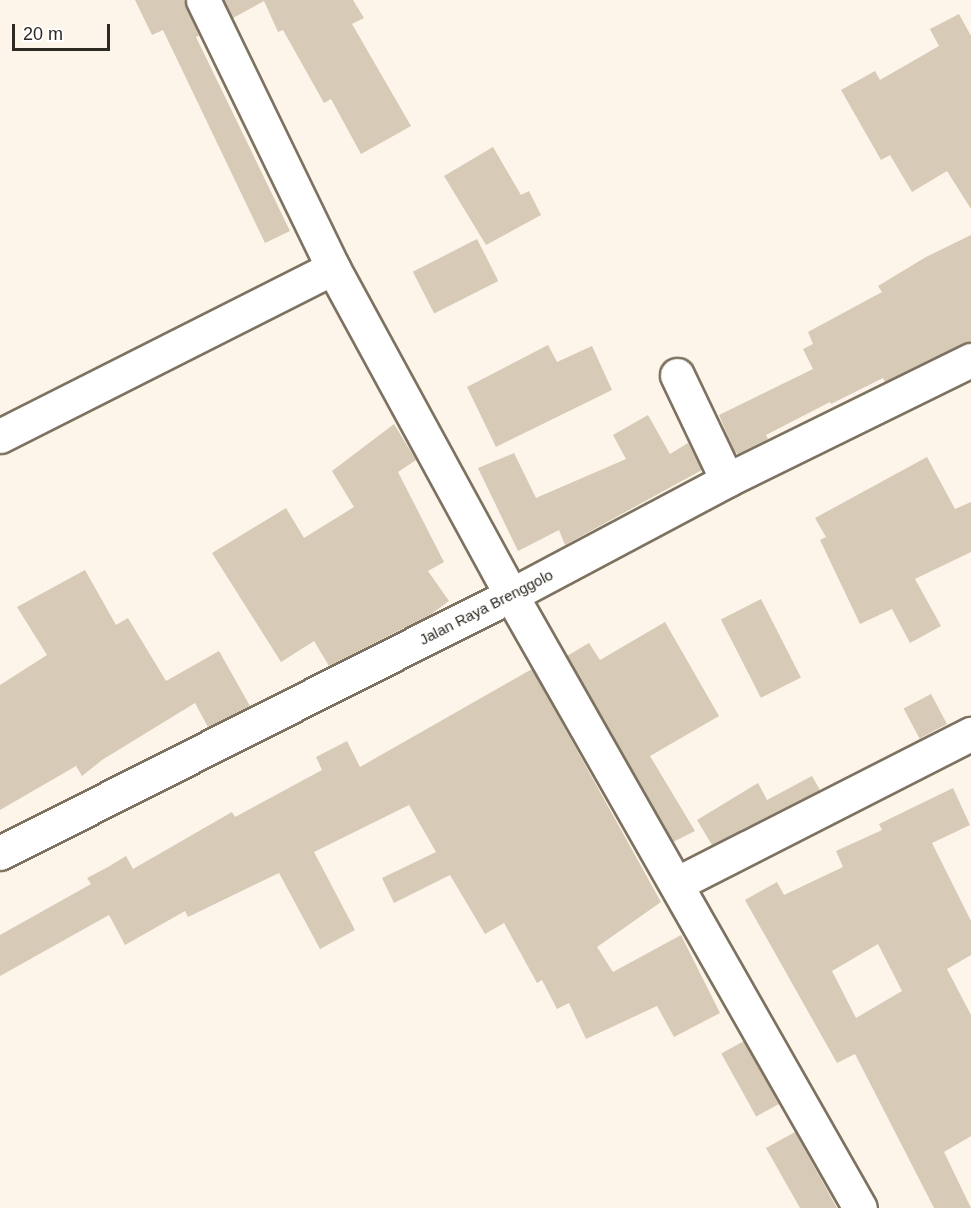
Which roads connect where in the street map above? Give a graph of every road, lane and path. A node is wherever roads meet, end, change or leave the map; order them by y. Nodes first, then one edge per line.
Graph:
1 (203, 0) edge
2 (333, 268) junction
3 (971, 360) edge
4 (677, 375) dead end
5 (0, 436) edge
6 (727, 480) junction
7 (511, 595) junction
8 (971, 734) edge
9 (0, 852) edge
10 (678, 883) junction
11 (860, 1208) edge

1 - 2 street
2 - 5 street
2 - 7 street
3 - 6 street, Jalan Raya Brenggolo
4 - 6 street
6 - 7 street, Jalan Raya Brenggolo
7 - 9 street, Jalan Raya Brenggolo
7 - 10 street
8 - 10 street
10 - 11 street

